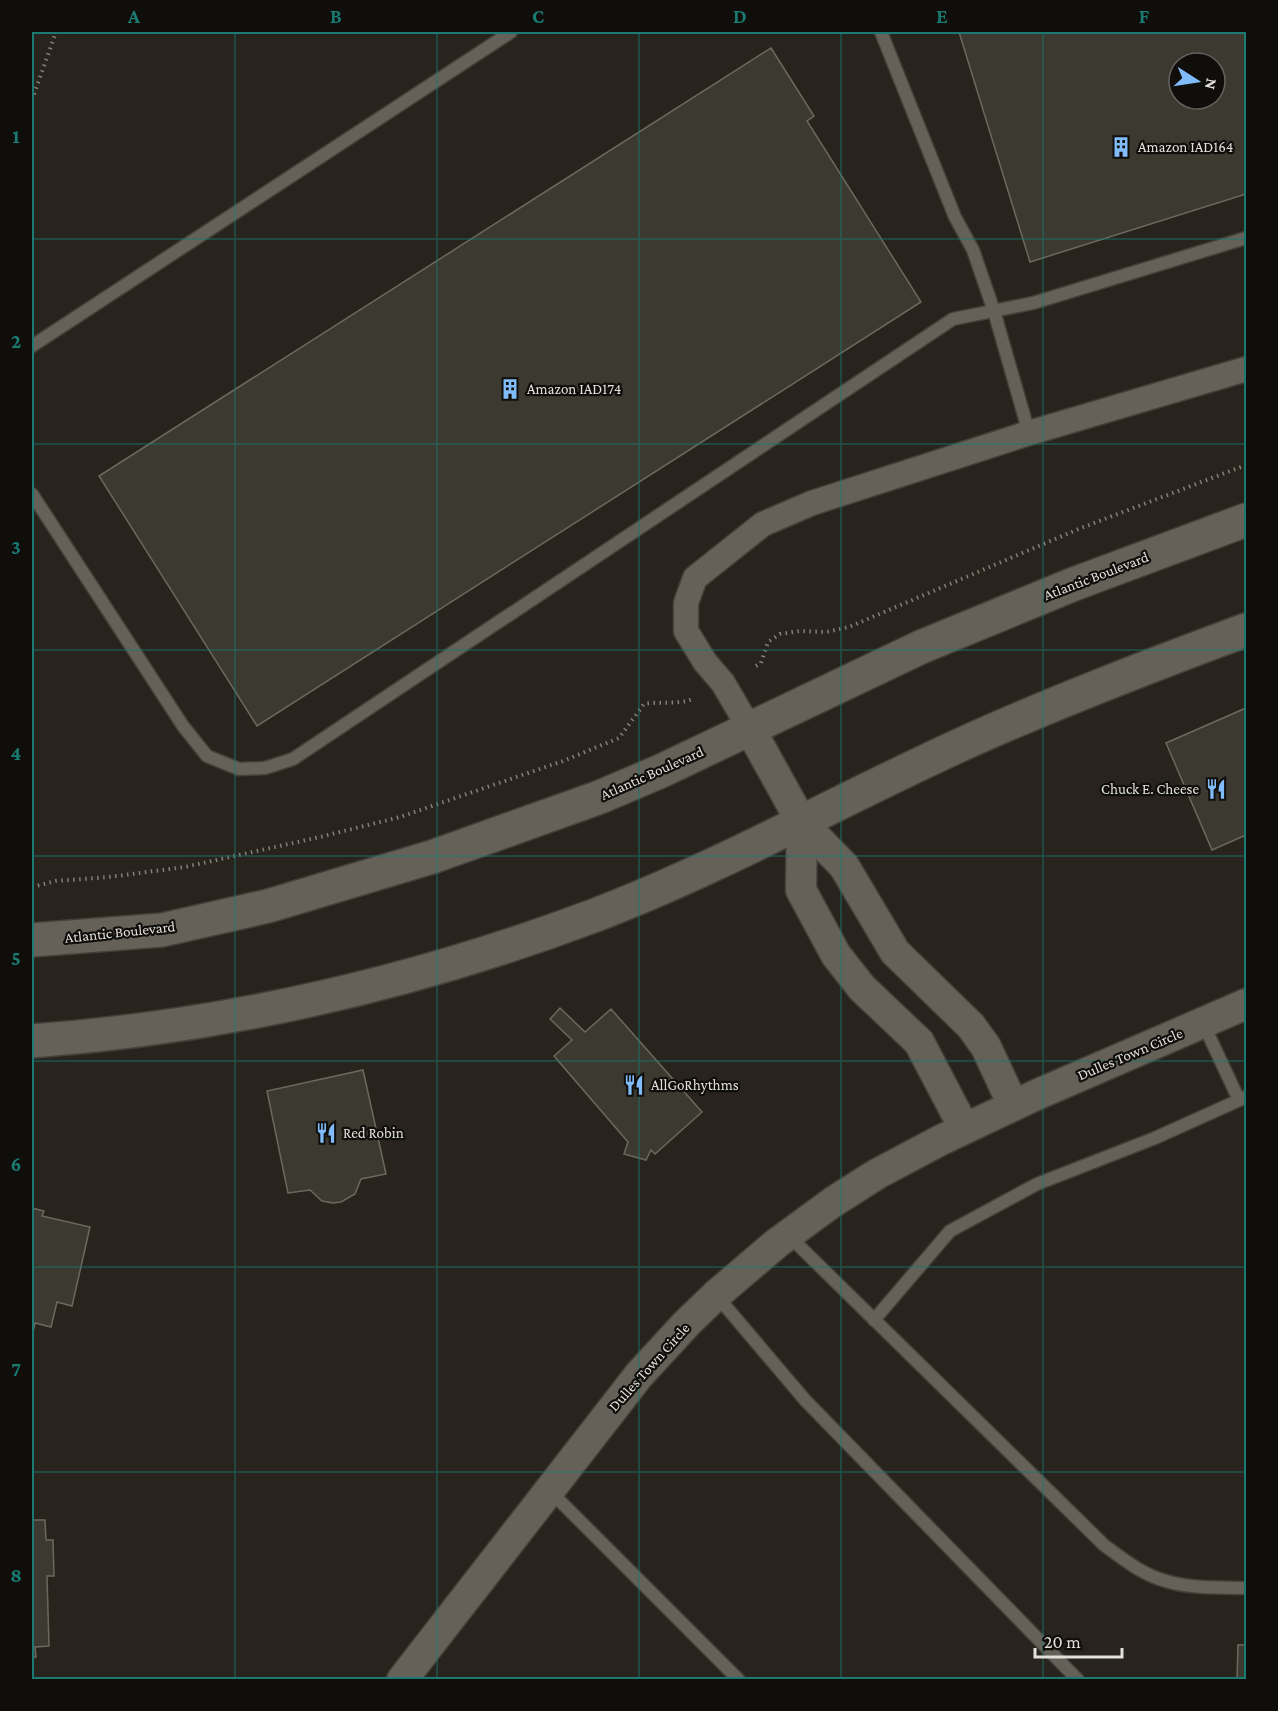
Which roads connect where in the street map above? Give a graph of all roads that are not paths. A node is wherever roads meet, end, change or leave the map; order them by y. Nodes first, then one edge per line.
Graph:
1 (512, 32) edge
2 (881, 32) edge
3 (1246, 238) edge
4 (994, 311) junction
5 (32, 346) edge
6 (1246, 369) edge
7 (1029, 433) junction
8 (32, 494) edge
9 (1246, 520) edge
10 (1246, 630) edge
11 (750, 729) junction
12 (802, 823) junction
13 (37, 938) edge
14 (1246, 1004) edge
15 (1203, 1023) junction
16 (32, 1041) edge
17 (1243, 1099) edge
18 (1013, 1105) junction
19 (964, 1128) junction
20 (788, 1235) junction
21 (716, 1295) junction
22 (874, 1320) junction
23 (550, 1491) junction
24 (1246, 1588) edge
25 (402, 1680) edge
26 (739, 1680) edge
27 (1078, 1680) edge

1 - 5 lane
2 - 4 lane
3 - 4 lane
4 - 7 lane
4 - 8 lane
6 - 7 street
7 - 11 street
9 - 11 main road, Atlantic Boulevard
10 - 12 main road
11 - 12 street
11 - 13 main road, Atlantic Boulevard
12 - 16 main road
12 - 18 street
12 - 19 street
14 - 15 street, Dulles Town Circle
15 - 17 lane
15 - 18 street, Dulles Town Circle
17 - 22 lane
18 - 19 street, Dulles Town Circle
19 - 20 street, Dulles Town Circle
20 - 21 street, Dulles Town Circle
20 - 22 lane
21 - 23 street, Dulles Town Circle
21 - 27 lane
22 - 24 lane
23 - 25 street, Dulles Town Circle
23 - 26 lane

